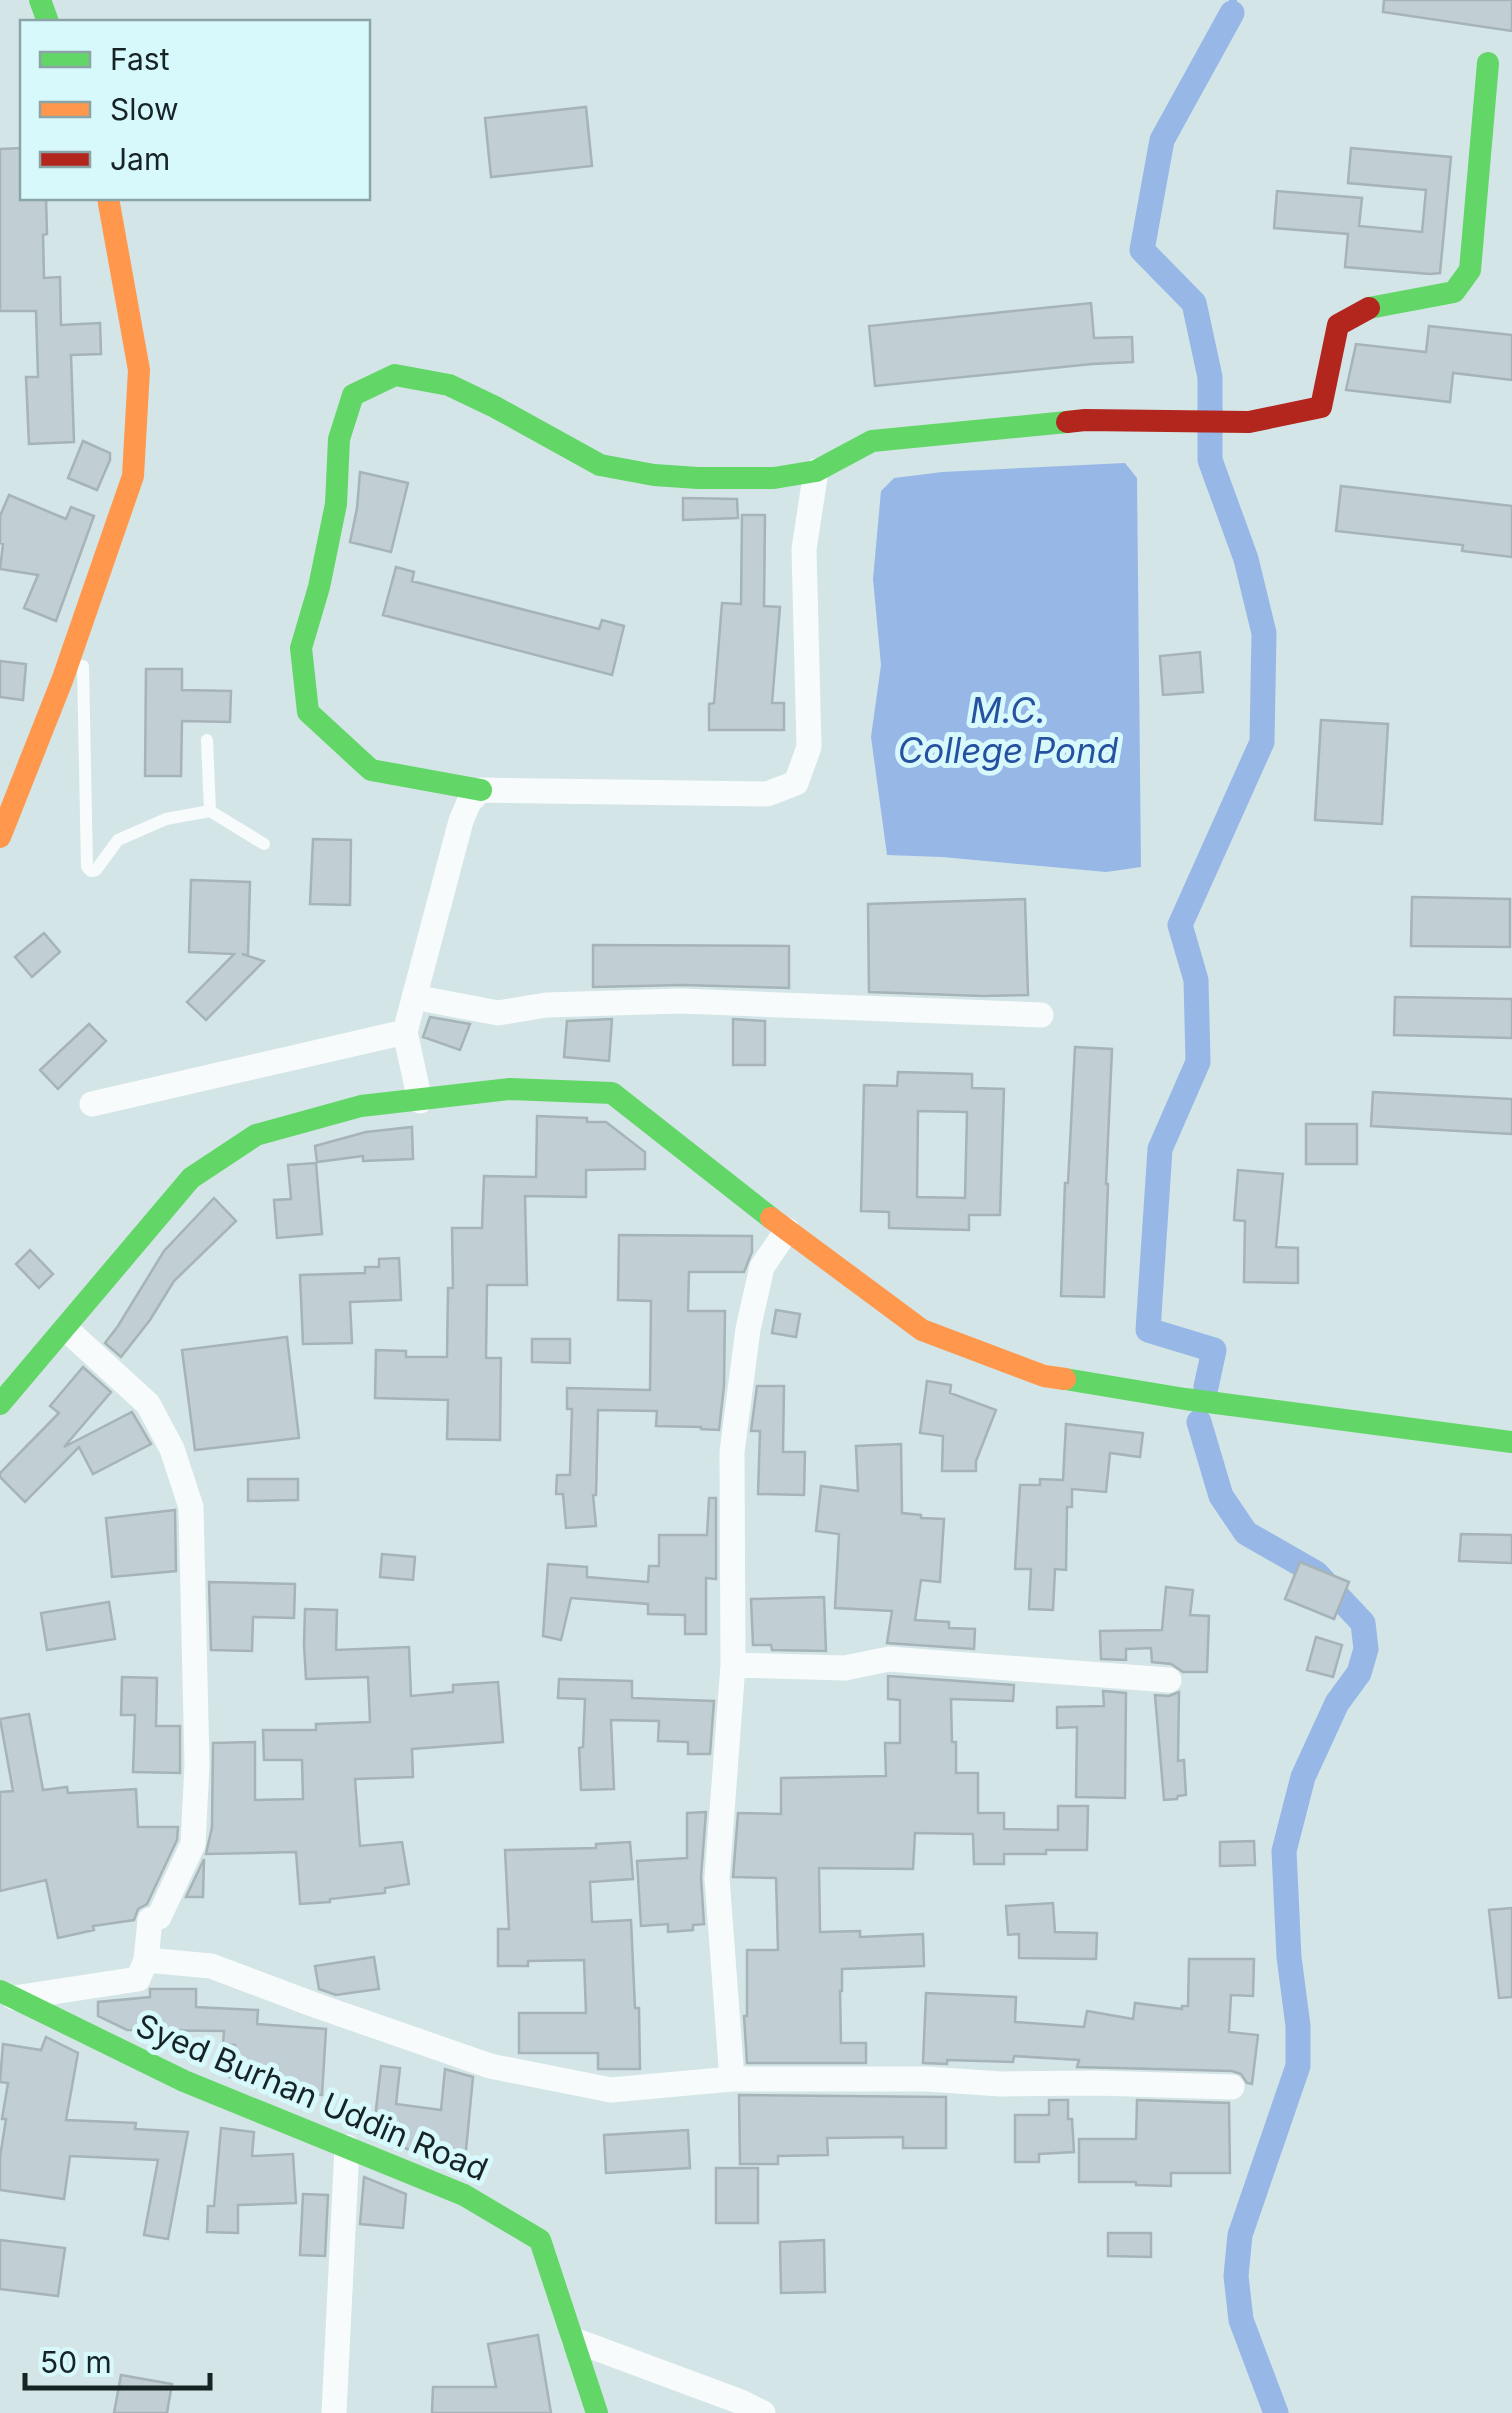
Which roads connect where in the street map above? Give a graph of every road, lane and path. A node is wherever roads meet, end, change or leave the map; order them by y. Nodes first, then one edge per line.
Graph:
1 (1488, 63) dead end
2 (108, 200) edge
3 (816, 471) junction
4 (82, 623) junction
5 (207, 740) dead end
6 (481, 790) junction
7 (210, 811) junction
8 (0, 837) edge
9 (264, 844) dead end
10 (414, 996) junction
11 (1041, 1014) dead end
12 (405, 1032) junction
13 (420, 1101) junction
14 (92, 1104) dead end
15 (787, 1230) junction
16 (66, 1329) junction
17 (0, 1404) edge
18 (1512, 1442) edge
19 (734, 1665) junction
20 (1169, 1680) dead end
21 (146, 1960) junction
22 (7, 1994) edge
23 (732, 2079) junction
24 (1232, 2087) dead end
25 (347, 2147) junction
26 (574, 2340) junction
27 (334, 2413) edge
28 (597, 2413) edge
29 (762, 2413) edge

1 - 3 main road
2 - 4 main road
3 - 6 street
3 - 6 main road
4 - 7 lane
4 - 8 main road
5 - 7 lane
6 - 10 street
7 - 9 lane
10 - 11 street
10 - 12 street
12 - 13 street
12 - 14 street
13 - 15 main road
13 - 16 main road
15 - 18 main road
15 - 19 street
16 - 17 main road
16 - 21 street
19 - 20 street
19 - 23 street
21 - 22 street
21 - 23 street
22 - 25 main road, Syed Burhan Uddin Road
23 - 24 street
25 - 26 main road, Syed Burhan Uddin Road
25 - 27 street
26 - 28 main road, Syed Burhan Uddin Road
26 - 29 street

